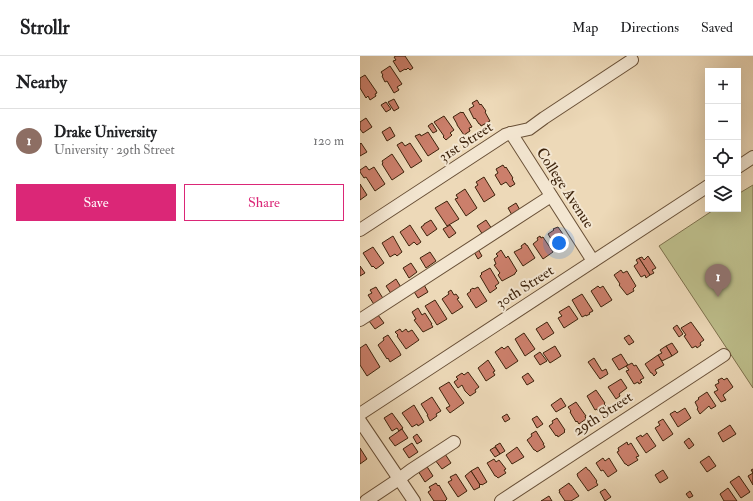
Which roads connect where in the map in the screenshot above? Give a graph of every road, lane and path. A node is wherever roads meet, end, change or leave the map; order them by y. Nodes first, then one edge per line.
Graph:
1 (632, 60) dead end
2 (511, 133) junction
3 (753, 157) edge
4 (741, 165) edge
5 (705, 188) edge
6 (551, 196) junction
7 (360, 230) edge
8 (593, 261) junction
9 (360, 320) edge
10 (724, 355) dead end
11 (360, 414) edge
12 (360, 421) edge
13 (454, 442) dead end
14 (399, 479) junction
15 (366, 501) edge
16 (414, 501) edge
17 (501, 501) edge

1 - 2 street, 31st Street
2 - 6 street, College Avenue
2 - 7 street, 31st Street
3 - 4 street
5 - 8 street, 30th Street
6 - 8 street, College Avenue
6 - 9 street
8 - 11 street, 30th Street
10 - 17 street, 29th Street
12 - 14 street
13 - 14 street
14 - 15 street
14 - 16 street

